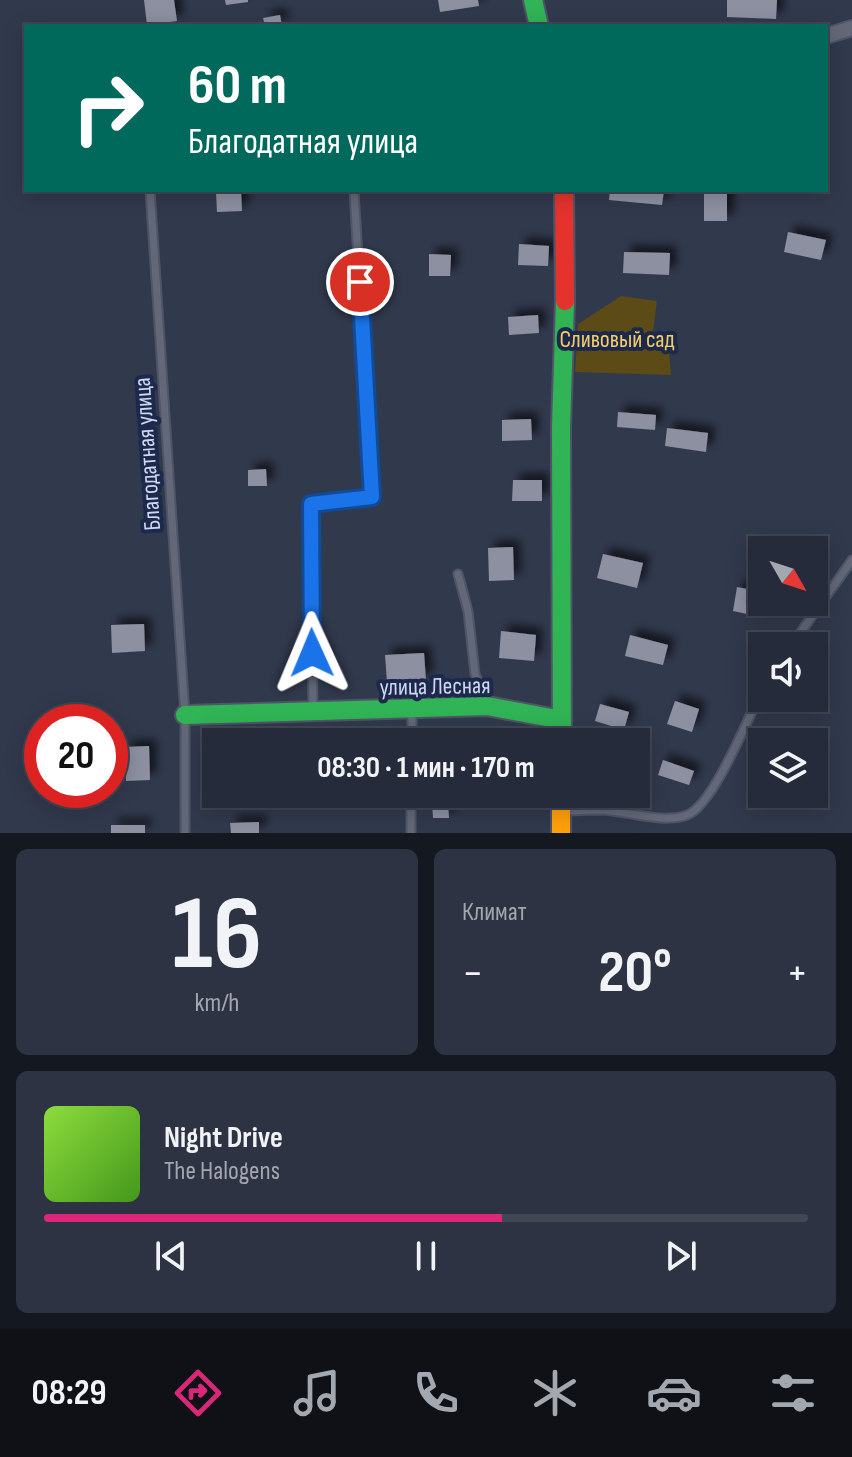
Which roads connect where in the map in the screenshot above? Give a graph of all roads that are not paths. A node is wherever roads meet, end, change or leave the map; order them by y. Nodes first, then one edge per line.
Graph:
1 (533, 0) edge
2 (539, 24) edge
3 (852, 28) edge
4 (828, 35) edge
5 (150, 192) edge
6 (354, 192) edge
7 (564, 192) edge
8 (852, 560) edge
9 (458, 574) dead end
10 (801, 632) edge
11 (487, 706) junction
12 (412, 710) junction
13 (751, 712) edge
14 (313, 713) junction
15 (185, 715) junction
16 (562, 720) junction
17 (412, 728) edge
18 (562, 728) edge
19 (411, 808) edge
20 (561, 808) edge
21 (591, 808) edge
22 (185, 833) edge
23 (411, 833) edge
24 (561, 833) edge

1 - 2 street
3 - 4 street
5 - 15 lane, Благодатная улица
6 - 14 lane
7 - 16 street
8 - 10 lane
9 - 11 lane
11 - 12 street, улица Лесная
11 - 16 street, улица Лесная
12 - 14 street, улица Лесная
12 - 17 lane
13 - 21 lane
14 - 15 street, улица Лесная
15 - 22 lane
16 - 18 street
19 - 23 lane
20 - 24 street

